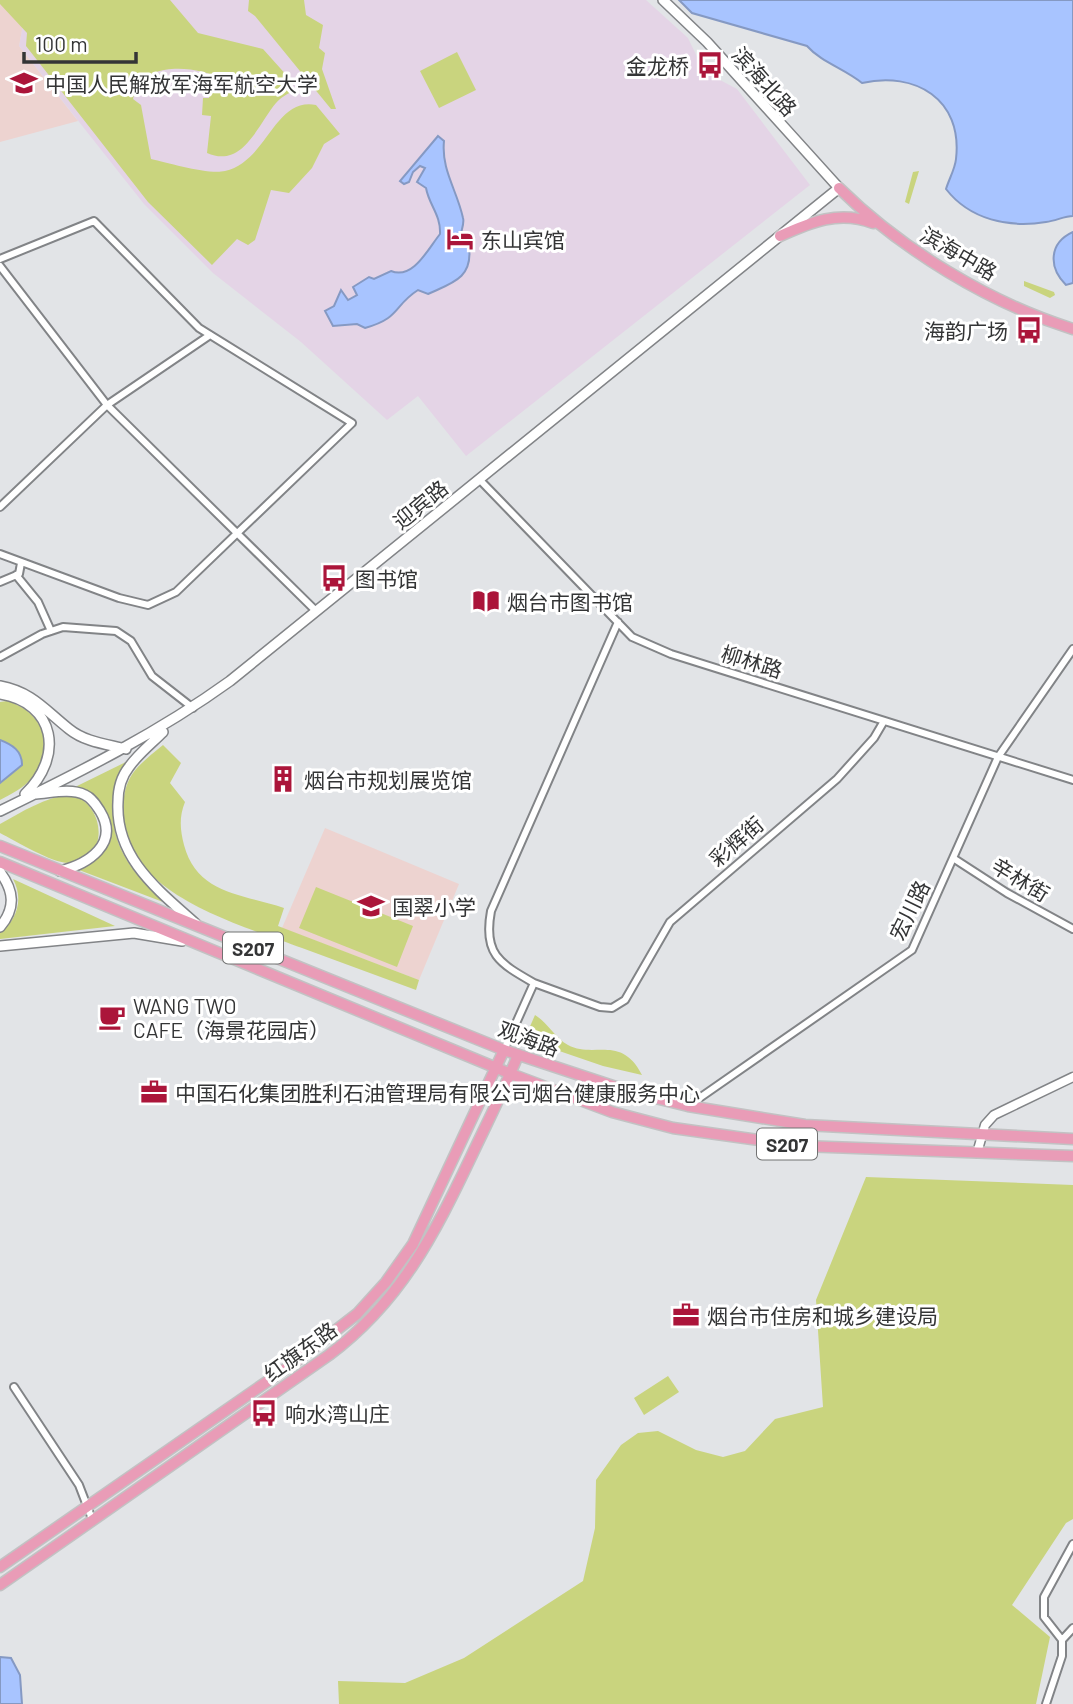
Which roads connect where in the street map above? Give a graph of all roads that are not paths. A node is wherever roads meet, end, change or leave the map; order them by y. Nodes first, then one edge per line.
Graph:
1 (663, 0) edge
2 (839, 188) junction
3 (878, 225) junction
4 (780, 236) junction
5 (0, 259) edge
6 (0, 266) edge
7 (1073, 329) edge
8 (210, 335) junction
9 (107, 405) junction
10 (479, 479) junction
11 (0, 507) edge
12 (236, 532) junction
13 (0, 554) edge
14 (21, 563) junction
15 (16, 575) junction
16 (0, 582) edge
17 (316, 611) junction
18 (618, 622) junction
19 (51, 631) junction
20 (1073, 649) edge
21 (0, 657) edge
22 (0, 686) edge
23 (0, 694) edge
24 (192, 708) junction
25 (884, 721) junction
26 (173, 722) junction
27 (126, 748) junction
28 (998, 757) junction
29 (1073, 780) edge
30 (31, 794) junction
31 (15, 804) junction
32 (0, 811) edge
33 (1, 847) edge
34 (953, 858) junction
35 (0, 862) edge
36 (60, 871) junction
37 (0, 872) edge
38 (197, 925) junction
39 (0, 927) edge
40 (1073, 929) edge
41 (196, 944) junction
42 (0, 946) edge
43 (534, 983) junction
44 (504, 1050) junction
45 (518, 1055) junction
46 (497, 1068) junction
47 (511, 1074) junction
48 (1073, 1077) edge
49 (688, 1106) junction
50 (981, 1135) junction
51 (1073, 1139) edge
52 (977, 1153) junction
53 (1073, 1156) edge
54 (14, 1387) dead end
55 (88, 1506) junction
56 (92, 1519) junction
57 (1073, 1544) edge
58 (0, 1566) edge
59 (0, 1585) edge
60 (1073, 1628) edge
61 (1062, 1640) junction
62 (1046, 1704) edge

1 - 2 main road, 滨海北路
2 - 3 main road, 滨海中路
2 - 4 main road, 迎宾路
3 - 4 main road
3 - 7 main road, 滨海中路
4 - 10 main road, 迎宾路
5 - 8 street
6 - 9 street
8 - 9 street
8 - 12 street
9 - 11 street
9 - 12 street
10 - 17 main road, 迎宾路
10 - 18 street, 柳林路
12 - 14 street
12 - 17 street
13 - 14 street
14 - 15 street
15 - 16 street
15 - 19 street
17 - 24 main road, 迎宾路
18 - 25 street, 柳林路
18 - 43 street
19 - 21 street
19 - 24 street
20 - 28 street, 宏川路
22 - 27 main road
23 - 31 main road
24 - 26 main road, 迎宾路
25 - 28 street, 柳林路
25 - 43 street, 彩辉街
26 - 27 main road, 迎宾路
26 - 38 main road
27 - 30 main road, 迎宾路
28 - 29 street, 柳林路
28 - 34 street, 宏川路
30 - 31 main road, 迎宾路
30 - 36 main road
31 - 32 main road, 迎宾路
33 - 36 main road, 观海路 / S207
34 - 40 street, 辛林街
34 - 49 street, 宏川路
35 - 41 main road, S207
36 - 38 main road, 观海路 / S207
37 - 39 main road
38 - 44 main road, 观海路 / S207
41 - 42 main road
41 - 46 main road, 观海路 / S207
43 - 44 street
44 - 45 main road, 观海路 / S207
44 - 46 main road, 红旗东路
45 - 47 main road, 红旗东路
45 - 49 main road, 观海路 / S207
46 - 47 main road, S207
46 - 55 main road, 红旗东路
47 - 52 main road, 观海路 / S207
47 - 56 main road, 红旗东路
48 - 50 street
49 - 50 main road, 观海路 / S207
50 - 51 main road, 观海路 / S207
50 - 52 street
52 - 53 main road, 观海路 / S207
54 - 55 street
55 - 56 street
55 - 58 main road, 红旗东路
56 - 59 main road, 红旗东路
57 - 61 street
60 - 61 street
61 - 62 street

